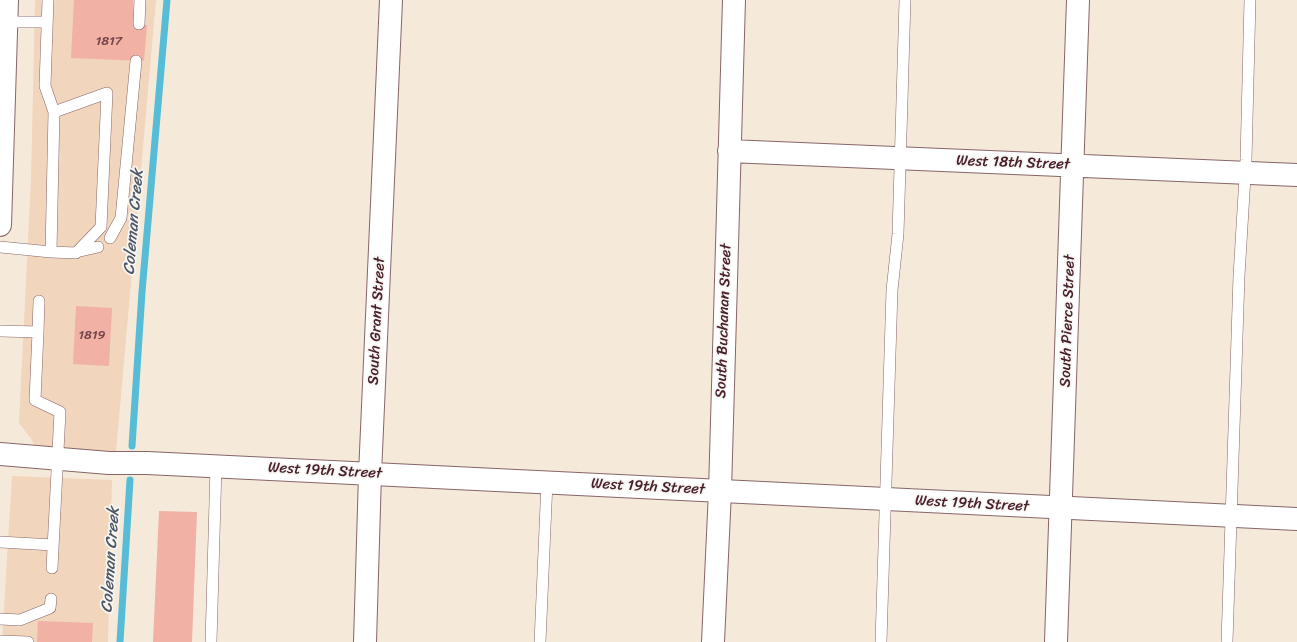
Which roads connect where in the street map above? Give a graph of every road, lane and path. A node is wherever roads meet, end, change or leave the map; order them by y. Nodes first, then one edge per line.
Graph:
1 (7, 0) edge
2 (48, 0) edge
3 (140, 0) edge
4 (391, 0) edge
5 (734, 0) edge
6 (905, 0) edge
7 (1078, 0) edge
8 (1250, 0) edge
9 (7, 22) junction
10 (47, 22) junction
11 (139, 24) dead end
12 (136, 61) dead end
13 (54, 112) junction
14 (729, 151) junction
15 (899, 158) junction
16 (1073, 166) junction
17 (1244, 173) junction
18 (1297, 175) edge
19 (0, 226) edge
20 (110, 238) dead end
21 (0, 247) edge
22 (98, 248) dead end
23 (51, 252) junction
24 (76, 253) junction
25 (39, 301) dead end
26 (0, 331) edge
27 (38, 332) junction
28 (0, 454) edge
29 (57, 459) junction
30 (216, 466) junction
31 (370, 474) junction
32 (547, 482) junction
33 (720, 491) junction
34 (887, 499) junction
35 (1061, 508) junction
36 (1231, 516) junction
37 (1297, 520) edge
38 (0, 542) edge
39 (53, 545) junction
40 (52, 568) dead end
41 (51, 599) dead end
42 (0, 619) edge
43 (0, 641) edge
44 (28, 642) edge
45 (210, 642) edge
46 (365, 642) edge
47 (540, 642) edge
48 (713, 642) edge
49 (881, 642) edge
50 (1056, 642) edge
51 (1227, 642) edge

1 - 9 street
2 - 10 lane
3 - 11 lane
4 - 31 street, South Grant Street
5 - 14 street, South Buchanan Street
6 - 15 lane
7 - 16 street, South Pierce Street
8 - 17 lane
9 - 10 lane
9 - 19 street
10 - 13 lane
12 - 20 lane
13 - 23 lane
13 - 24 lane
14 - 15 street, West 18th Street
14 - 33 street, South Buchanan Street
15 - 16 street, West 18th Street
15 - 34 lane
16 - 17 street, West 18th Street
16 - 35 street, South Pierce Street
17 - 18 street, West 18th Street
17 - 36 lane
21 - 23 lane
22 - 24 lane
23 - 24 lane
25 - 27 lane
26 - 27 lane
27 - 29 lane
28 - 29 street, West 19th Street
29 - 30 street, West 19th Street
29 - 39 lane
30 - 31 street, West 19th Street
30 - 45 lane
31 - 32 street, West 19th Street
31 - 46 street, South Grant Street
32 - 33 street, West 19th Street
32 - 47 lane
33 - 34 street, West 19th Street
33 - 48 street, South Buchanan Street
34 - 35 street, West 19th Street
34 - 49 lane
35 - 36 street, West 19th Street
35 - 50 street, South Pierce Street
36 - 37 street, West 19th Street
36 - 51 lane
38 - 39 lane
39 - 40 lane
41 - 42 lane
43 - 44 lane

